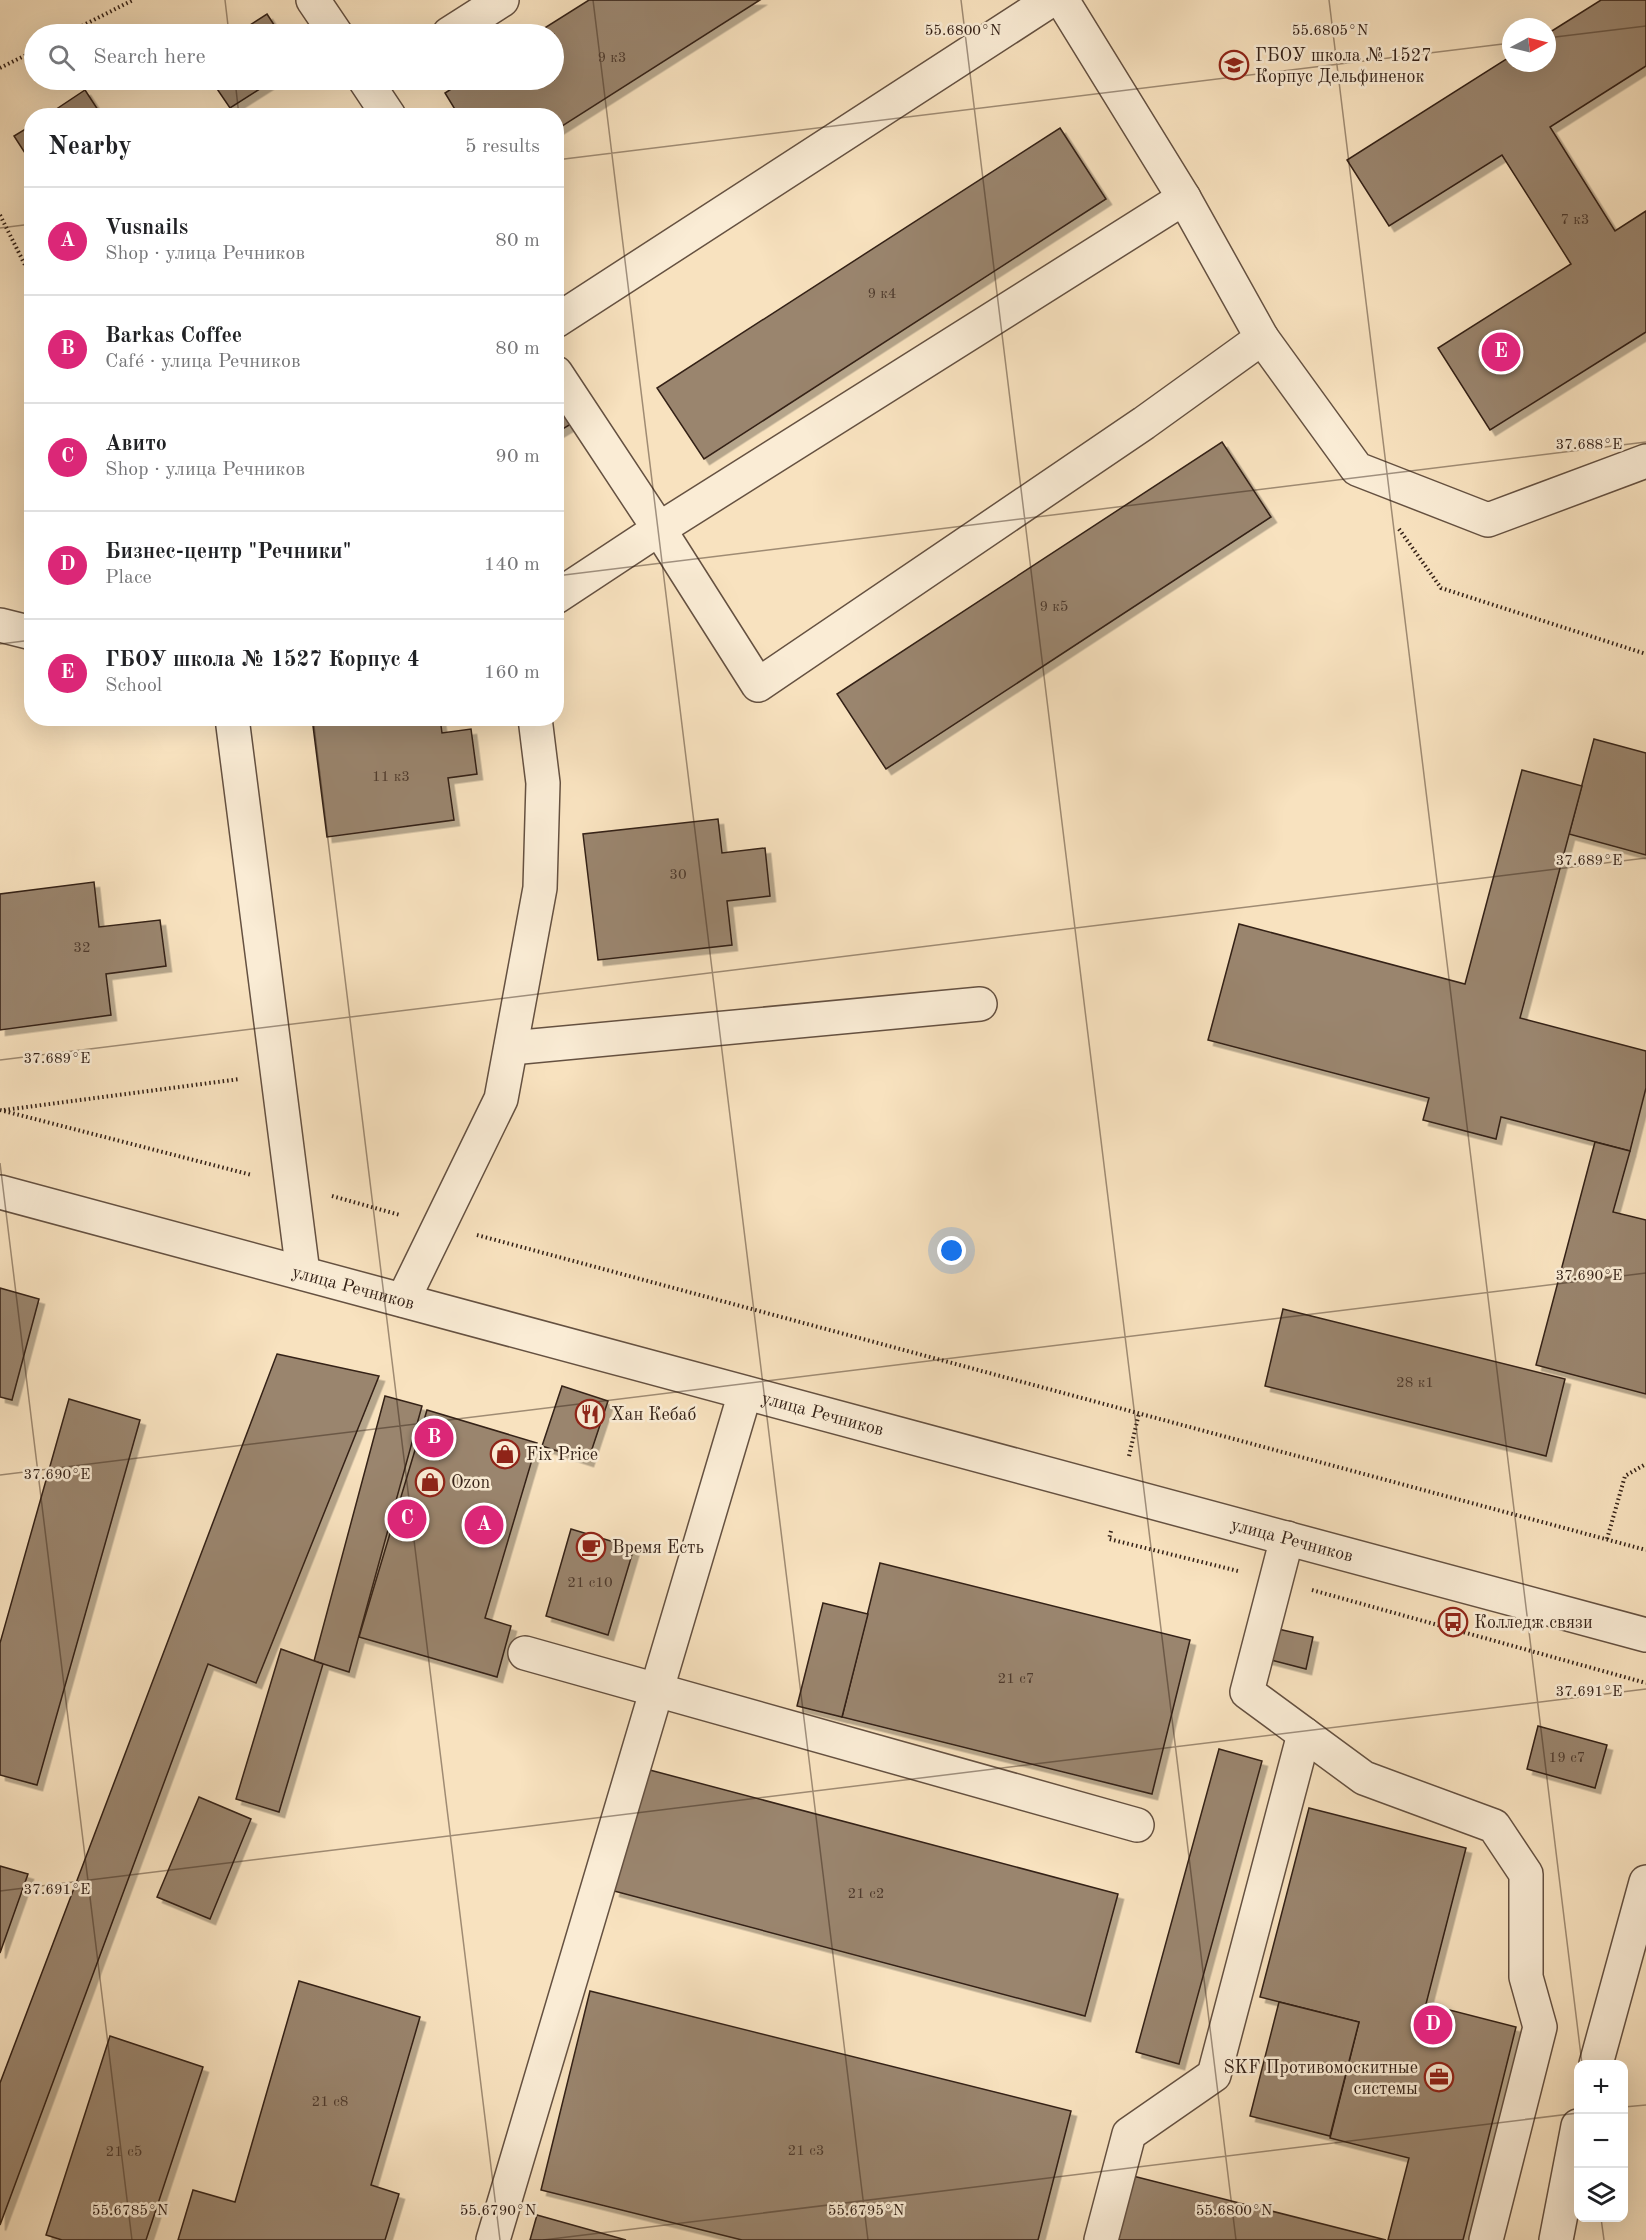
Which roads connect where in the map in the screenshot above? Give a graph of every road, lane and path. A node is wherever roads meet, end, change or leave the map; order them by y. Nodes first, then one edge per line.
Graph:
1 (133, 0) edge
2 (313, 0) edge
3 (502, 0) edge
4 (1051, 0) edge
5 (1062, 0) edge
6 (86, 24) edge
7 (329, 24) edge
8 (465, 24) edge
9 (24, 56) edge
10 (0, 68) edge
11 (376, 90) edge
12 (384, 108) edge
13 (1184, 198) junction
14 (0, 215) edge
15 (24, 263) edge
16 (564, 316) edge
17 (1262, 338) junction
18 (564, 385) edge
19 (1646, 461) edge
20 (1396, 524) dead end
21 (659, 529) junction
22 (564, 592) edge
23 (0, 625) edge
24 (24, 631) edge
25 (1646, 654) edge
26 (233, 726) edge
27 (537, 726) edge
28 (980, 1004) dead end
29 (510, 1048) junction
30 (277, 1075) junction
31 (0, 1110) edge
32 (291, 1186) junction
33 (0, 1192) edge
34 (440, 1226) junction
35 (303, 1274) junction
36 (403, 1300) junction
37 (745, 1393) junction
38 (1646, 1464) edge
39 (1287, 1538) junction
40 (1607, 1539) junction
41 (1646, 1550) edge
42 (1646, 1635) edge
43 (525, 1653) dead end
44 (656, 1690) junction
45 (1304, 1734) junction
46 (1137, 1825) dead end
47 (1646, 1882) edge
48 (1597, 2060) edge
49 (1574, 2148) edge
50 (493, 2240) edge
51 (1101, 2240) edge
52 (1486, 2240) edge
53 (1557, 2240) edge

1 - 6 path
2 - 7 street
3 - 8 street
4 - 16 street
5 - 13 street
9 - 10 path
11 - 12 street
13 - 17 street
13 - 21 street
14 - 15 path
17 - 19 street
17 - 21 street
18 - 21 street
20 - 25 path
21 - 22 street
23 - 24 street
26 - 30 street
27 - 29 street
28 - 29 street
29 - 34 street
30 - 31 path
30 - 32 street
31 - 32 path
32 - 34 path
32 - 35 street
33 - 35 street, улица Речников
34 - 36 street
34 - 40 path
35 - 36 street, улица Речников
36 - 37 street, улица Речников
37 - 39 street, улица Речников
37 - 44 street
38 - 40 path
39 - 42 street, улица Речников
39 - 45 street
40 - 41 path
43 - 44 street
44 - 46 street
44 - 50 street
45 - 51 street
45 - 52 street
47 - 48 street
49 - 53 street

